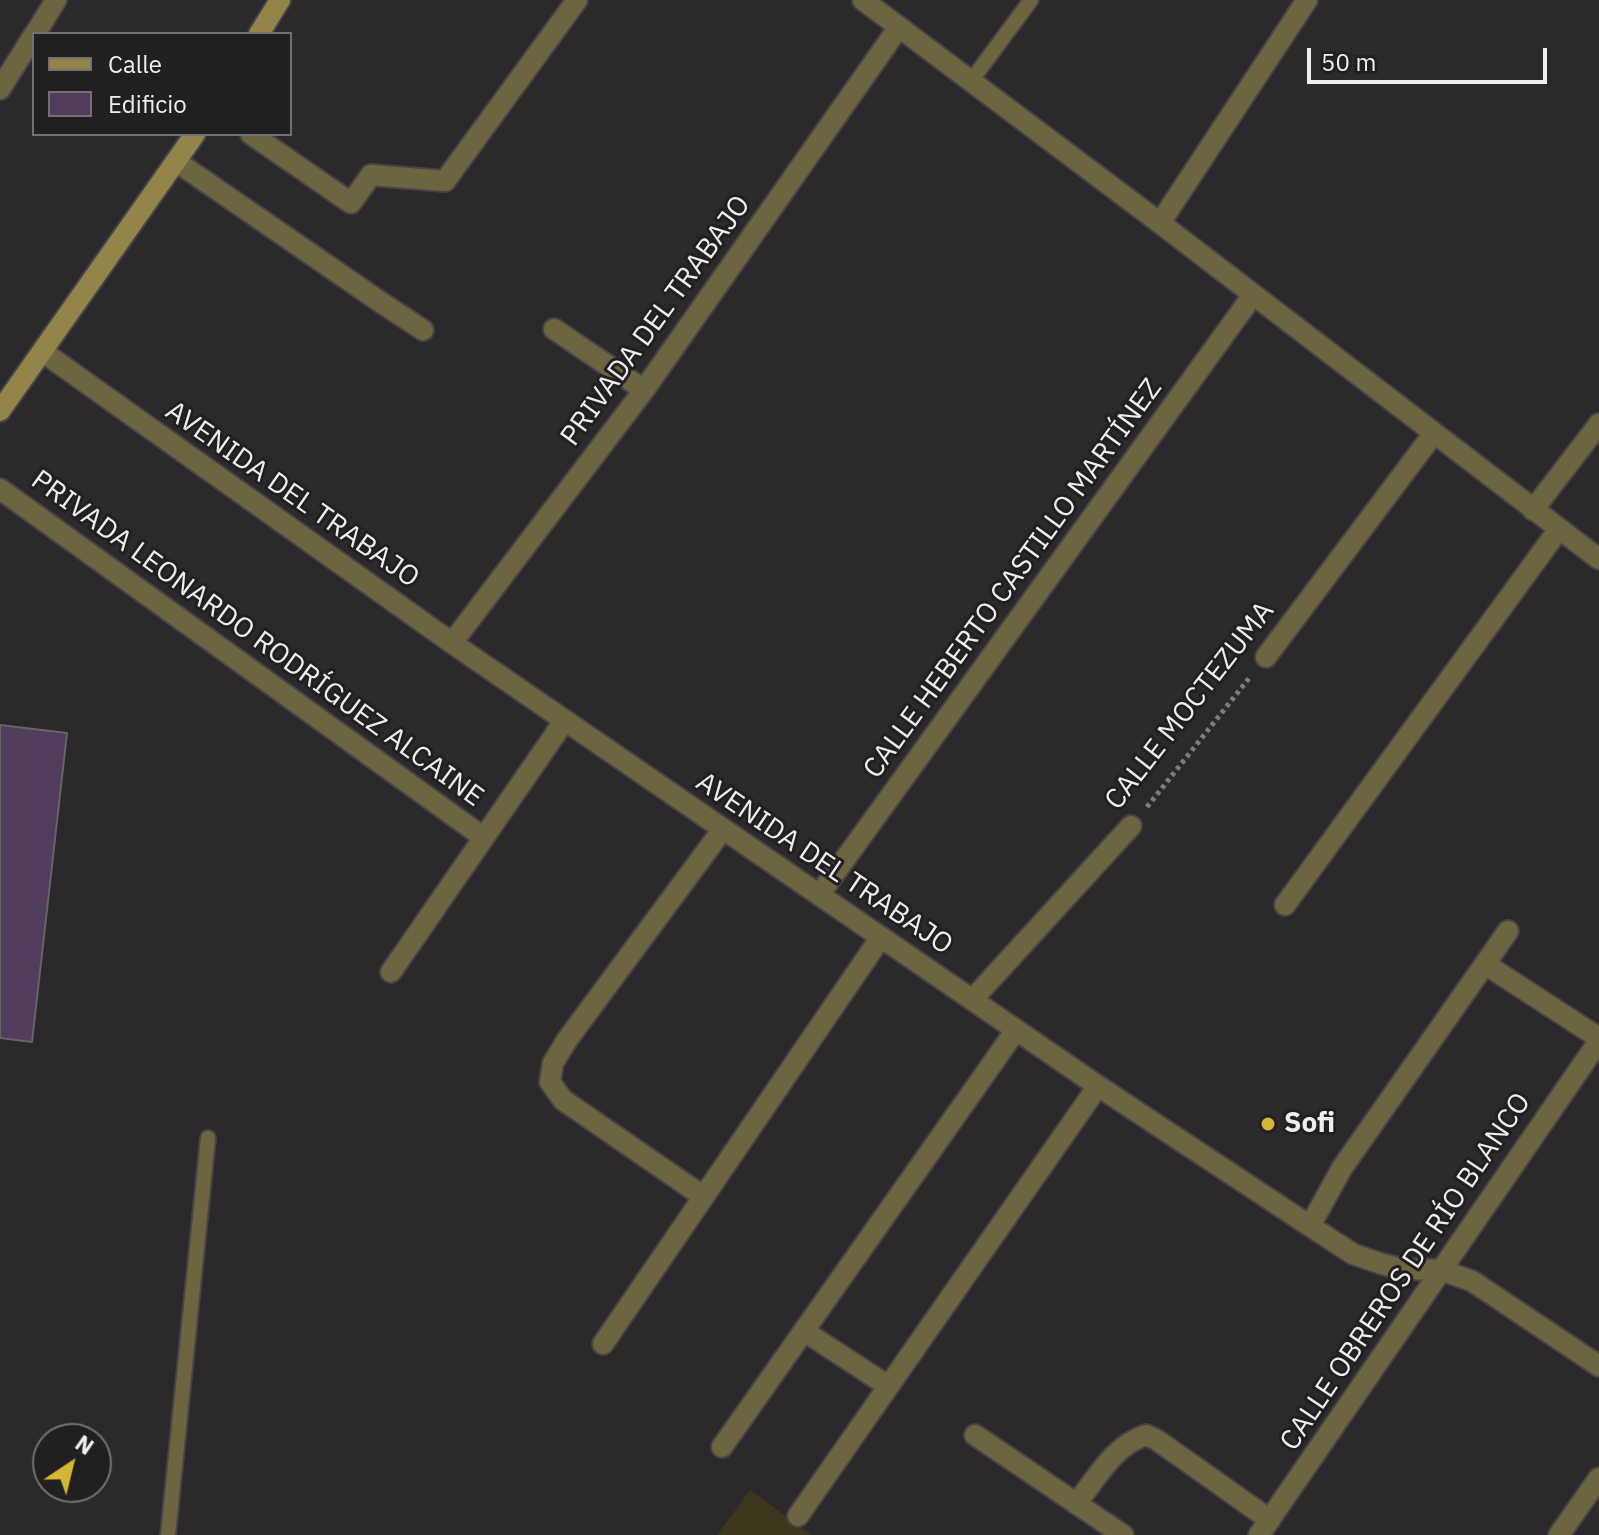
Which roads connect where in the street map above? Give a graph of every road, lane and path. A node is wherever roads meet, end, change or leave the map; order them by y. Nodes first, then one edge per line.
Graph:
1 (56, 0) edge
2 (280, 0) edge
3 (577, 0) edge
4 (863, 0) edge
5 (1031, 0) edge
6 (1307, 0) edge
7 (899, 27) junction
8 (35, 32) edge
9 (260, 32) edge
10 (32, 37) edge
11 (971, 81) junction
12 (0, 89) edge
13 (194, 136) edge
14 (254, 136) edge
15 (177, 162) junction
16 (1160, 223) junction
17 (1253, 295) junction
18 (554, 329) dead end
19 (423, 330) dead end
20 (43, 352) junction
21 (644, 390) junction
22 (0, 411) edge
23 (1599, 424) edge
24 (1434, 433) junction
25 (0, 489) edge
26 (1533, 510) junction
27 (1559, 529) junction
28 (1599, 559) edge
29 (452, 643) junction
30 (1266, 657) joint
31 (565, 720) junction
32 (1131, 826) joint
33 (723, 829) junction
34 (483, 837) junction
35 (819, 895) junction
36 (1285, 905) dead end
37 (1508, 931) dead end
38 (881, 937) junction
39 (1485, 964) junction
40 (391, 972) dead end
41 (972, 1000) junction
42 (1016, 1030) junction
43 (1599, 1039) edge
44 (1098, 1086) junction
45 (208, 1138) dead end
46 (704, 1197) junction
47 (1310, 1226) junction
48 (1441, 1270) junction
49 (804, 1331) junction
50 (603, 1344) dead end
51 (1599, 1366) edge
52 (888, 1386) junction
53 (975, 1435) dead end
54 (722, 1447) dead end
55 (1599, 1478) edge
56 (1076, 1504) junction
57 (798, 1516) dead end
58 (1265, 1528) edge
59 (168, 1535) edge
60 (1123, 1535) edge
61 (1559, 1535) edge

1 - 8 street
2 - 9 main road
3 - 14 street
4 - 7 street
5 - 11 lane
6 - 16 street
7 - 11 street
7 - 21 street, PRIVADA DEL TRABAJO
10 - 12 street
11 - 16 street
13 - 15 main road
15 - 19 street
15 - 20 main road
16 - 17 street
17 - 24 street
17 - 35 street, CALLE HEBERTO CASTILLO MARTÍNEZ
18 - 21 street
20 - 22 main road
20 - 29 street, AVENIDA DEL TRABAJO
21 - 29 street, PRIVADA DEL TRABAJO
23 - 26 street
24 - 26 street
24 - 30 street, CALLE MOCTEZUMA
25 - 34 street, PRIVADA LEONARDO RODRÍGUEZ ALCAINE
26 - 27 street
27 - 28 street
27 - 36 street
29 - 31 street, AVENIDA DEL TRABAJO
30 - 32 path, CALLE MOCTEZUMA
31 - 33 street, AVENIDA DEL TRABAJO
31 - 34 street, PRIVADA LEONARDO RODRÍGUEZ ALCAINE
32 - 41 street, CALLE MOCTEZUMA
33 - 35 street, AVENIDA DEL TRABAJO
33 - 46 street
34 - 40 street
35 - 38 street, AVENIDA DEL TRABAJO
37 - 39 street
38 - 41 street, AVENIDA DEL TRABAJO
38 - 46 street
39 - 43 street
39 - 47 street
41 - 42 street, AVENIDA DEL TRABAJO
42 - 44 street, AVENIDA DEL TRABAJO
42 - 49 street
43 - 48 street, CALLE OBREROS DE RÍO BLANCO
44 - 47 street, AVENIDA DEL TRABAJO
44 - 52 street
45 - 59 lane
46 - 50 street
47 - 48 street, AVENIDA DEL TRABAJO
48 - 51 street, AVENIDA DEL TRABAJO
48 - 58 street, CALLE OBREROS DE RÍO BLANCO
49 - 52 street
49 - 54 street
52 - 57 street
53 - 56 street
55 - 61 street
56 - 58 street
56 - 60 street

